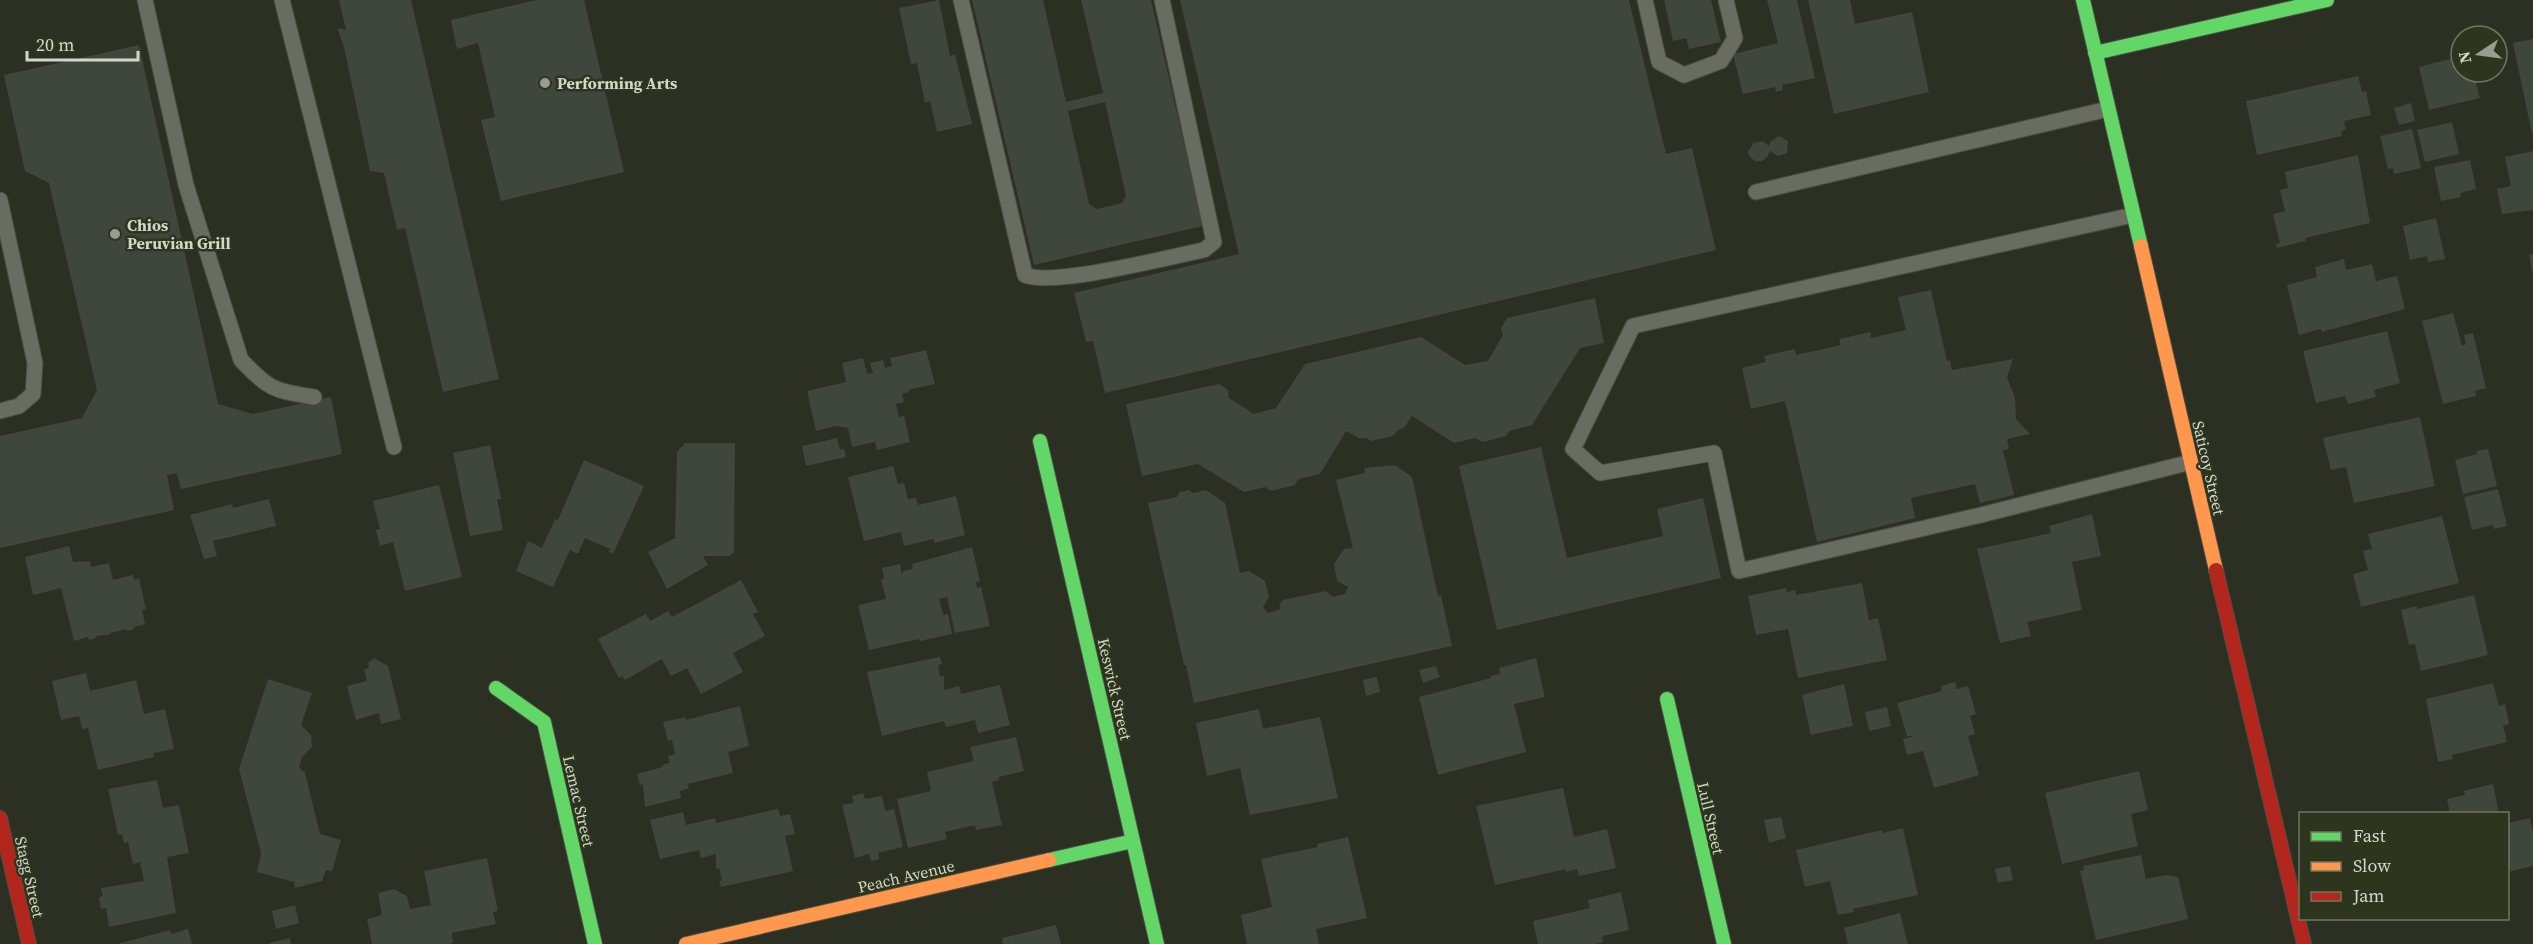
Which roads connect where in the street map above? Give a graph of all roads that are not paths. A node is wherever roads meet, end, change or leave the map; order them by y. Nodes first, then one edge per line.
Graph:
1 (145, 0) edge
2 (282, 0) edge
3 (962, 0) edge
4 (1162, 0) edge
5 (1645, 0) edge
6 (1726, 0) edge
7 (2083, 0) edge
8 (2327, 0) edge
9 (2095, 53) junction
10 (2108, 109) junction
11 (1756, 192) dead end
12 (0, 200) edge
13 (2133, 215) junction
14 (314, 397) dead end
15 (0, 411) edge
16 (1040, 441) dead end
17 (394, 447) dead end
18 (2191, 462) junction
19 (496, 688) dead end
20 (1666, 699) dead end
21 (0, 818) edge
22 (1133, 841) junction
23 (28, 944) edge
24 (595, 944) edge
25 (686, 944) edge
26 (1157, 944) edge
27 (1724, 944) edge
28 (2304, 944) edge

1 - 14 lane
2 - 17 lane
3 - 4 lane
5 - 6 lane
7 - 9 street, Saticoy Street
8 - 9 street
9 - 10 street, Saticoy Street
10 - 11 lane
10 - 13 street, Saticoy Street
12 - 15 lane
13 - 18 street, Saticoy Street
13 - 18 lane
16 - 22 street, Keswick Street
18 - 28 street, Saticoy Street
19 - 24 street, Lemac Street
20 - 27 street, Lull Street
21 - 23 street, Stagg Street
22 - 25 street, Peach Avenue
22 - 26 street, Keswick Street

